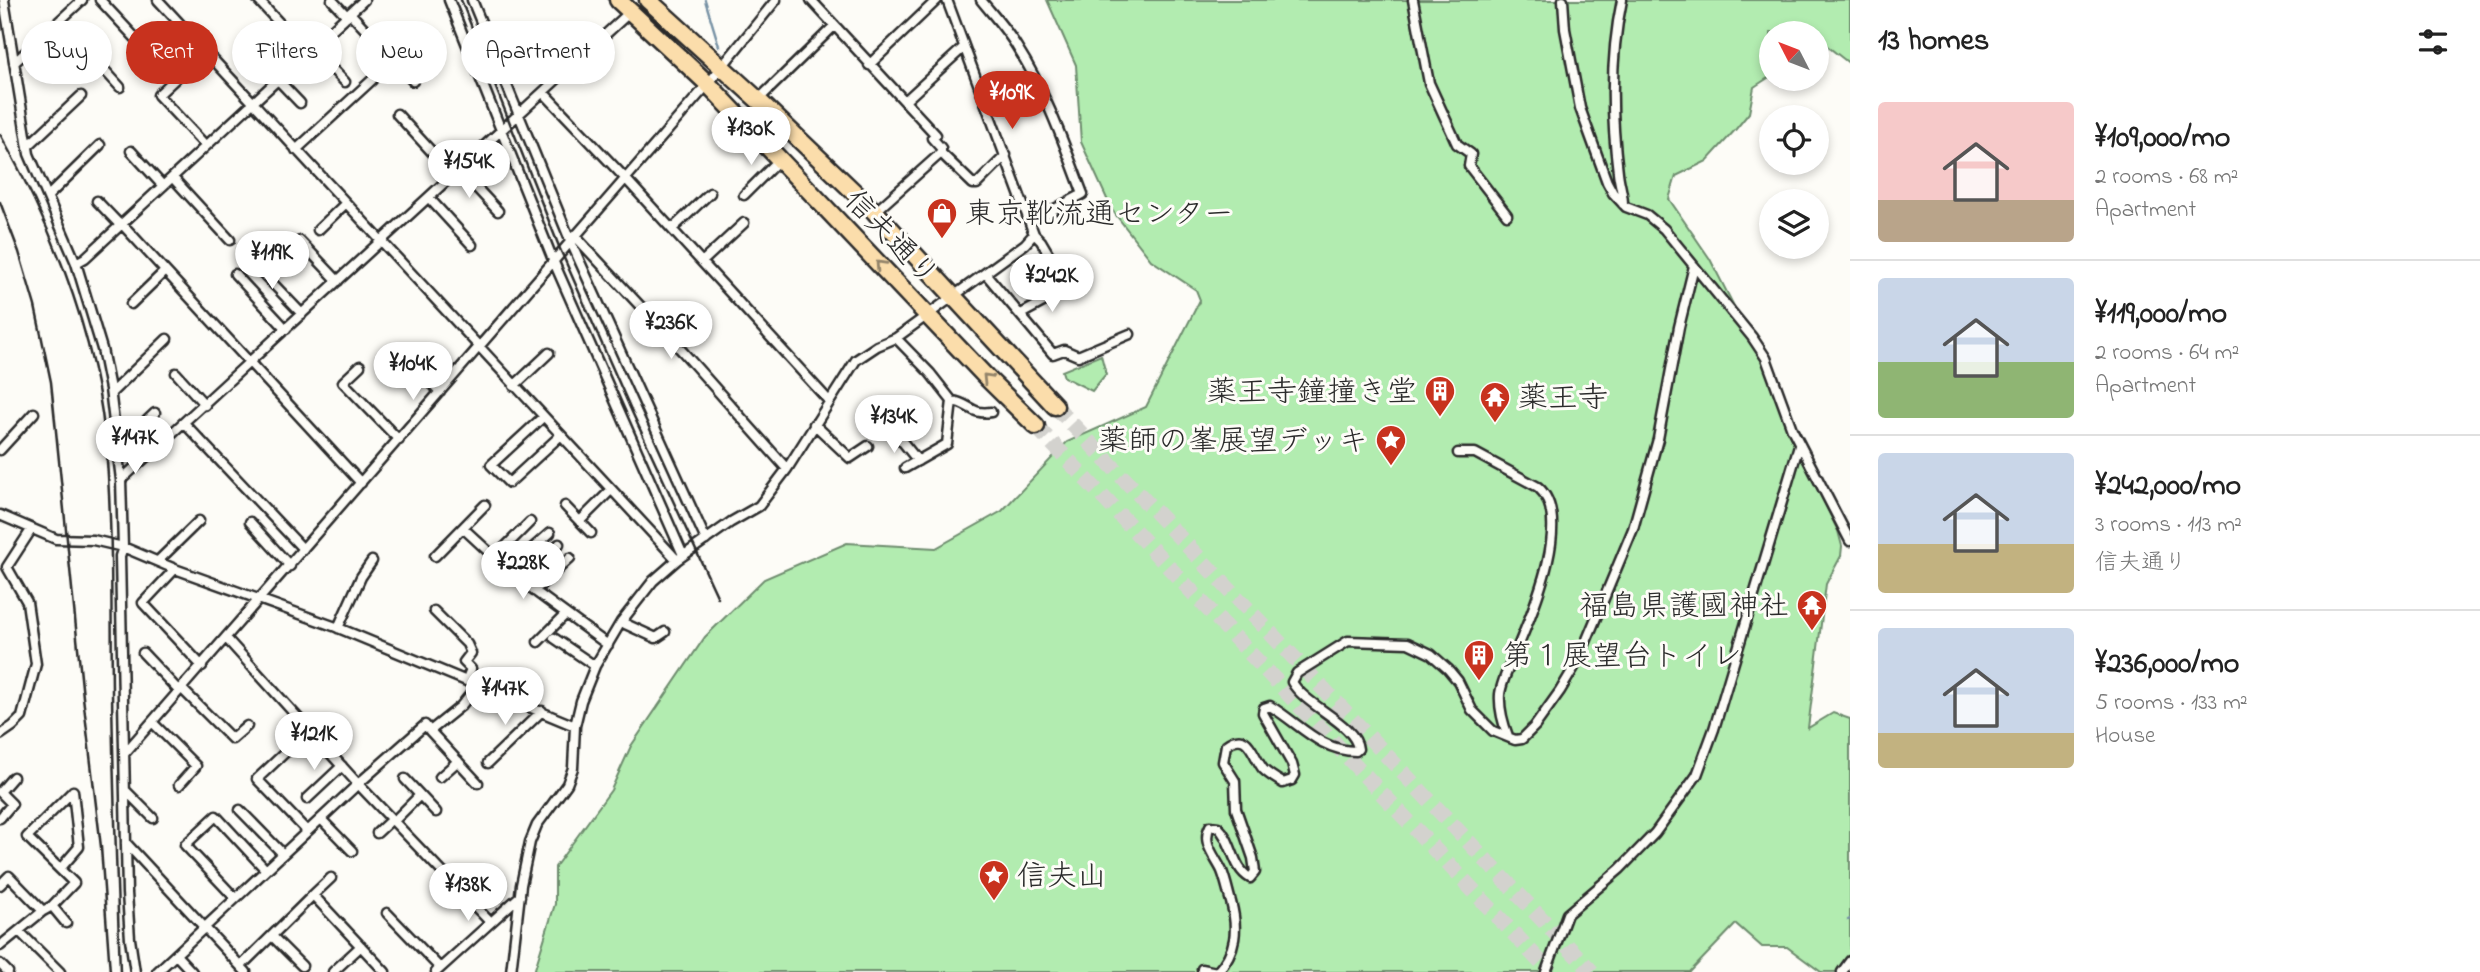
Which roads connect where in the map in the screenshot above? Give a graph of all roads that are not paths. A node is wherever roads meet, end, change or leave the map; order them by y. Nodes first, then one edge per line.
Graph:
1 (5, 0) edge
2 (82, 0) edge
3 (100, 0) edge
4 (158, 0) edge
5 (258, 0) edge
6 (332, 0) edge
7 (364, 0) edge
8 (449, 0) edge
9 (472, 0) edge
10 (618, 0) edge
11 (648, 0) edge
12 (811, 0) edge
13 (937, 0) edge
14 (947, 0) edge
15 (981, 0) edge
16 (1413, 0) edge
17 (1563, 0) edge
18 (1622, 0) edge
19 (773, 1) edge
20 (631, 12) junction
21 (349, 14) junction
22 (60, 21) edge
23 (177, 21) edge
24 (279, 21) edge
25 (342, 21) edge
26 (356, 21) edge
27 (834, 26) junction
28 (126, 28) edge
29 (964, 47) junction
30 (21, 57) edge
31 (14, 63) junction
32 (218, 65) edge
33 (869, 65) junction
34 (721, 66) junction
35 (112, 78) edge
36 (342, 79) edge
37 (345, 82) dead end
38 (170, 84) edge
39 (274, 84) edge
40 (282, 84) edge
41 (368, 84) edge
42 (708, 84) junction
43 (120, 87) dead end
44 (544, 93) junction
45 (81, 96) dead end
46 (758, 100) junction
47 (905, 102) junction
48 (253, 103) junction
49 (300, 103) dead end
50 (397, 114) dead end
51 (518, 117) junction
52 (502, 132) junction
53 (100, 145) dead end
54 (28, 146) junction
55 (206, 146) junction
56 (296, 150) junction
57 (131, 151) dead end
58 (941, 153) junction
59 (1006, 155) junction
60 (779, 160) junction
61 (457, 173) junction
62 (173, 178) junction
63 (625, 178) junction
64 (163, 186) junction
65 (710, 192) dead end
66 (744, 195) dead end
67 (48, 196) junction
68 (429, 198) junction
69 (97, 201) dead end
70 (346, 203) junction
71 (1623, 204) junction
72 (498, 211) dead end
73 (875, 212) junction
74 (1507, 215) dead end
75 (1030, 222) junction
76 (744, 223) dead end
77 (121, 224) junction
78 (672, 229) junction
79 (318, 230) dead end
80 (1034, 234) junction
81 (572, 237) junction
82 (230, 240) dead end
83 (300, 242) dead end
84 (381, 242) junction
85 (472, 245) dead end
86 (553, 260) junction
87 (702, 262) junction
88 (76, 263) junction
89 (1694, 265) junction
90 (258, 268) dead end
91 (1058, 270) dead end
92 (165, 271) junction
93 (985, 273) junction
94 (235, 274) dead end
95 (338, 281) junction
96 (1069, 288) dead end
97 (952, 296) junction
98 (131, 304) dead end
99 (303, 314) junction
100 (927, 314) junction
101 (1021, 314) junction
102 (286, 329) junction
103 (1130, 334) dead end
104 (896, 338) junction
105 (167, 339) dead end
106 (478, 348) junction
107 (549, 353) dead end
108 (402, 360) dead end
109 (249, 363) junction
110 (360, 366) dead end
111 (176, 373) dead end
112 (514, 386) junction
113 (440, 392) junction
114 (111, 393) junction
115 (829, 401) junction
116 (952, 401) junction
117 (205, 405) junction
118 (1055, 405) tunnel mouth
119 (991, 412) dead end
120 (34, 413) dead end
121 (155, 413) dead end
122 (543, 417) junction
123 (185, 424) junction
124 (814, 424) junction
125 (1035, 426) tunnel mouth
126 (892, 430) dead end
127 (560, 436) junction
128 (400, 440) junction
129 (1800, 444) junction
130 (868, 446) dead end
131 (117, 449) junction
132 (0, 450) edge
133 (1458, 453) dead end
134 (918, 461) junction
135 (905, 468) dead end
136 (787, 469) junction
137 (121, 481) junction
138 (361, 483) junction
139 (611, 490) junction
140 (485, 505) dead end
141 (565, 506) dead end
142 (0, 515) edge
143 (199, 521) dead end
144 (580, 521) junction
145 (250, 522) dead end
146 (530, 522) dead end
147 (463, 528) junction
148 (31, 530) junction
149 (550, 533) dead end
150 (591, 533) dead end
151 (706, 540) junction
152 (1850, 541) edge
153 (559, 544) dead end
154 (123, 547) junction
155 (303, 549) junction
156 (435, 556) dead end
157 (494, 558) junction
158 (570, 558) dead end
159 (680, 558) junction
160 (158, 561) junction
161 (372, 561) dead end
162 (290, 566) junction
163 (175, 569) junction
164 (508, 570) junction
165 (521, 581) junction
166 (534, 591) junction
167 (260, 599) junction
168 (434, 611) dead end
169 (566, 614) junction
170 (621, 622) junction
171 (338, 628) junction
172 (665, 632) dead end
173 (226, 638) junction
174 (554, 638) dead end
175 (538, 642) dead end
176 (608, 645) junction
177 (143, 653) dead end
178 (202, 666) junction
179 (595, 666) junction
180 (466, 681) junction
181 (477, 686) junction
182 (180, 690) junction
183 (542, 711) junction
184 (152, 722) junction
185 (247, 726) dead end
186 (575, 726) junction
187 (309, 730) junction
188 (430, 731) junction
189 (0, 735) edge
190 (1508, 736) junction
191 (124, 754) junction
192 (458, 761) junction
193 (488, 763) dead end
194 (342, 766) junction
195 (13, 777) dead end
196 (440, 777) dead end
197 (405, 779) dead end
198 (478, 783) dead end
199 (358, 784) junction
200 (179, 785) dead end
201 (125, 790) junction
202 (0, 792) edge
203 (420, 795) junction
204 (307, 799) dead end
205 (240, 810) dead end
206 (436, 812) dead end
207 (0, 818) edge
208 (153, 818) dead end
209 (321, 819) junction
210 (393, 820) junction
211 (307, 831) junction
212 (377, 833) dead end
213 (126, 843) junction
214 (352, 851) dead end
215 (283, 854) junction
216 (60, 869) junction
217 (266, 870) junction
218 (331, 878) dead end
219 (0, 885) edge
220 (313, 895) junction
221 (520, 897) junction
222 (235, 898) junction
223 (52, 906) junction
224 (43, 911) junction
225 (387, 913) dead end
226 (490, 922) junction
227 (66, 923) dead end
228 (205, 927) junction
229 (19, 931) junction
230 (272, 936) junction
231 (0, 946) edge
232 (361, 946) junction
233 (176, 956) junction
234 (1850, 961) edge
235 (0, 964) edge
236 (302, 966) dead end
237 (244, 969) edge
238 (1202, 969) dead end
239 (438, 970) edge
240 (8, 972) edge
241 (60, 972) edge
242 (135, 972) edge
243 (157, 972) edge
244 (192, 972) edge
245 (333, 972) edge
246 (385, 972) edge
247 (511, 972) edge
248 (1546, 972) edge
249 (1842, 972) edge

1 - 31 street
2 - 22 street
3 - 28 street
4 - 23 street
5 - 24 street
6 - 21 street
7 - 21 street
8 - 52 street
9 - 51 street
10 - 20 highway, 信夫通り
11 - 34 highway, 信夫通り
12 - 27 street
13 - 33 street
14 - 29 street
15 - 75 street
16 - 74 street
17 - 71 street
18 - 71 street
19 - 34 street
20 - 42 highway, 信夫通り
20 - 44 street
21 - 25 street
21 - 26 street
27 - 33 street
27 - 46 street
29 - 47 street
29 - 59 street
30 - 31 street
31 - 54 street
32 - 48 street
33 - 47 street
34 - 42 street
34 - 46 highway, 信夫通り
35 - 43 street
36 - 37 street
38 - 55 street
39 - 48 street
40 - 49 street
41 - 56 street
42 - 60 highway, 信夫通り
42 - 63 street
44 - 51 street
44 - 63 street
45 - 54 street
46 - 73 highway, 信夫通り
47 - 58 street
48 - 55 street
48 - 56 street
50 - 61 street
51 - 52 street
51 - 81 street
52 - 61 street
52 - 86 street
53 - 67 street
54 - 67 street
55 - 62 street
56 - 70 street
57 - 64 street
58 - 59 street
58 - 73 street
59 - 75 street
60 - 66 street
100 -> 60 highway, 信夫通り
61 - 68 street
61 - 72 street
62 - 64 street
62 - 82 street
63 - 78 street
63 - 81 street
64 - 77 street
65 - 78 street
67 - 88 street
68 - 84 street
68 - 85 street
69 - 77 street
70 - 79 street
70 - 84 street
71 - 89 street
73 - 97 highway, 信夫通り
75 - 80 street
76 - 87 street
77 - 88 street
77 - 92 street
78 - 87 street
80 - 91 street
80 - 93 street
81 - 86 street
81 - 136 street
81 - 151 street
83 - 95 street
84 - 95 street
84 - 106 street
86 - 106 street
86 - 159 street
87 - 115 street
88 - 114 street
89 - 129 street
89 - 190 street
90 - 99 street
92 - 98 street
92 - 109 street
93 - 97 street
93 - 101 street
94 - 102 street
95 - 99 street
96 - 101 street
97 - 100 street
97 - 118 highway, 信夫通り
99 - 102 street
100 - 104 street
125 -> 100 highway, 信夫通り
101 - 103 street
102 - 109 street
104 - 115 street
104 - 116 street
105 - 114 street
106 - 112 street
106 - 113 street
107 - 112 street
108 - 113 street
109 - 117 street
109 - 138 street
110 - 128 street
111 - 117 street
112 - 122 street
113 - 128 street
114 - 131 street
115 - 124 street
116 - 119 street
116 - 134 street
117 - 123 street
120 - 132 street
121 - 131 street
122 - 127 street
122 - 127 street
123 - 137 street
123 - 155 street
124 - 130 street
124 - 136 street
126 - 134 street
127 - 139 street
128 - 138 street
129 - 152 street
129 - 248 street
131 - 137 street
133 - 190 street
134 - 135 street
136 - 151 street
137 - 154 street
138 - 155 street
139 - 144 street
139 - 159 street
140 - 147 street
141 - 144 street
142 - 148 street
143 - 160 street
144 - 150 street
145 - 162 street
146 - 157 street
147 - 156 street
147 - 157 street
148 - 154 street
148 - 189 street
149 - 164 street
151 - 159 street
153 - 165 street
154 - 160 street
154 - 191 street
155 - 162 street
157 - 164 street
158 - 166 street
159 - 170 street
160 - 163 street
161 - 171 street
162 - 167 street
163 - 167 street
163 - 178 street
164 - 165 street
165 - 166 street
166 - 169 street
167 - 171 street
167 - 173 street
168 - 180 street
169 - 175 street
169 - 176 street
170 - 172 street
170 - 176 street
171 - 180 street
173 - 178 street
173 - 187 street
174 - 179 street
176 - 179 street
177 - 182 street
178 - 182 street
179 - 186 street
180 - 181 street
181 - 183 street
181 - 188 street
182 - 184 street
182 - 185 street
183 - 186 street
183 - 193 street
184 - 191 street
184 - 200 street
186 - 221 street
187 - 194 street
187 - 211 street
188 - 192 street
188 - 199 street
190 - 238 street
191 - 201 street
192 - 196 street
192 - 198 street
194 - 199 street
194 - 204 street
195 - 202 street
197 - 203 street
199 - 209 street
199 - 210 street
201 - 208 street
201 - 213 street
202 - 207 street
203 - 206 street
203 - 210 street
205 - 215 street
209 - 211 street
209 - 214 street
210 - 212 street
210 - 226 street
211 - 215 street
213 - 228 street
213 - 242 street
215 - 217 street
216 - 216 street
216 - 223 street
217 - 222 street
217 - 222 street
218 - 220 street
219 - 224 street
220 - 230 street
220 - 232 street
221 - 226 street
221 - 247 street
222 - 228 street
223 - 224 street
223 - 227 street
224 - 229 street
225 - 239 street
226 - 239 street
228 - 233 street
228 - 237 street
229 - 231 street
229 - 241 street
230 - 236 street
230 - 237 street
232 - 245 street
232 - 246 street
233 - 243 street
233 - 244 street
234 - 249 street
235 - 240 street

